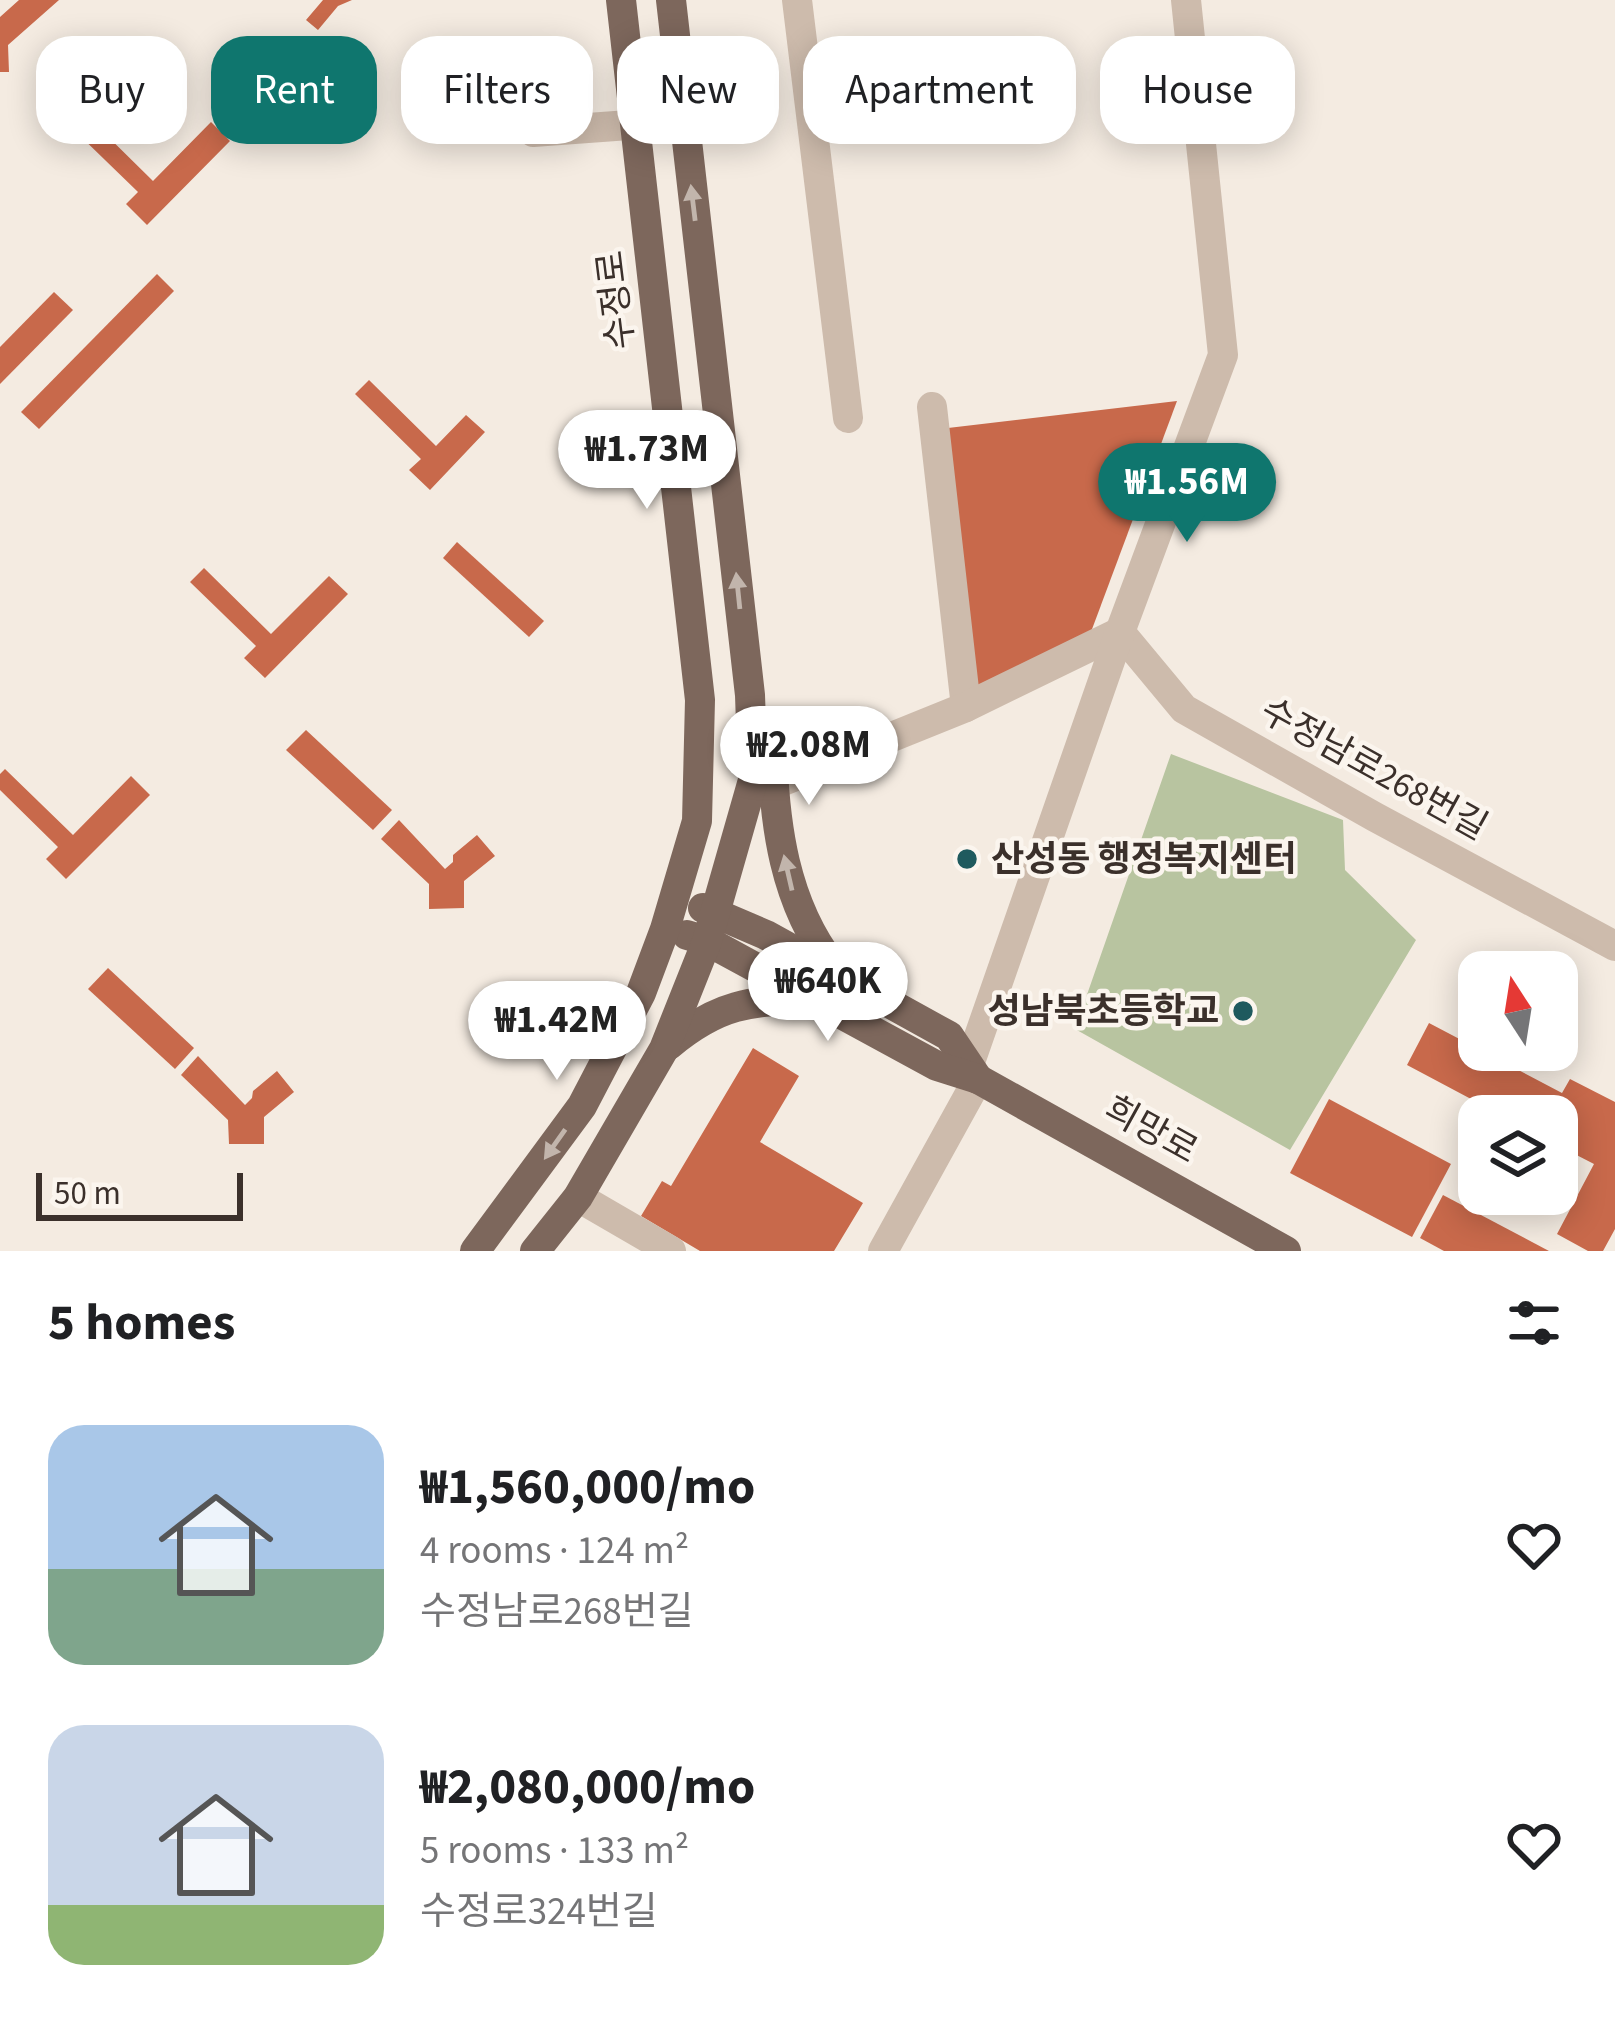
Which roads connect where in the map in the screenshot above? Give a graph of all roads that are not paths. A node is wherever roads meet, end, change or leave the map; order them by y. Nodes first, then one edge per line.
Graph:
1 (621, 0) edge
2 (670, 0) edge
3 (797, 0) edge
4 (1186, 0) edge
5 (625, 36) edge
6 (674, 36) edge
7 (637, 144) edge
8 (687, 144) edge
9 (932, 407) dead end
10 (848, 418) dead end
11 (1120, 632) junction
12 (746, 665) junction
13 (966, 707) junction
14 (773, 785) junction
15 (670, 915) junction
16 (712, 926) junction
17 (1615, 946) edge
18 (841, 976) junction
19 (816, 1000) junction
20 (664, 1049) junction
21 (974, 1072) junction
22 (578, 1197) junction
23 (475, 1251) edge
24 (535, 1251) edge
25 (671, 1251) edge
26 (883, 1251) edge
27 (1286, 1251) edge

1 - 5 main road, 수정로
2 - 6 main road
3 - 10 street
4 - 11 street
7 - 15 main road, 수정로
12 -> 8 main road
9 - 13 street
11 - 13 street
11 - 17 street, 수정남로268번길
11 - 21 street
12 - 14 main road
12 - 16 main road
13 - 14 street
18 -> 14 main road
15 - 16 main road, 희망로
15 -> 23 main road, 수정로
16 - 18 main road, 희망로
16 - 19 main road, 희망로
16 - 20 main road
18 - 21 main road, 희망로
19 - 20 main road
19 - 21 main road, 희망로
20 - 22 main road
21 - 26 street
21 - 27 main road, 희망로
22 - 24 main road
22 - 25 street

